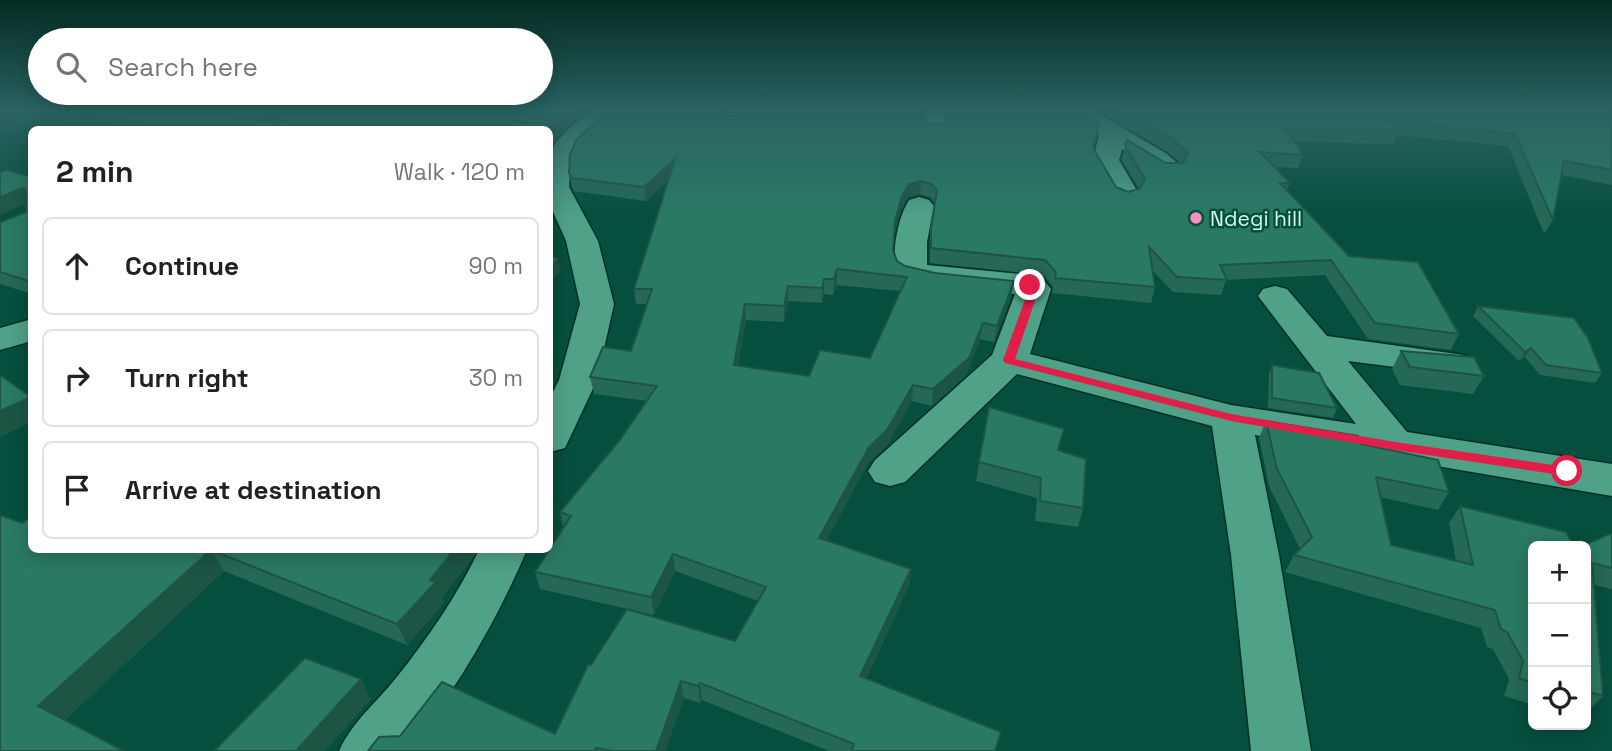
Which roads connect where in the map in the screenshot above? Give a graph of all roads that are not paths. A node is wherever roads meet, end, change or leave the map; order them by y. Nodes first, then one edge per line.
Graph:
1 (566, 146) edge
2 (1109, 146) edge
3 (1134, 146) edge
4 (1169, 168) edge
5 (1125, 194) edge
6 (919, 206) dead end
7 (1275, 296) dead end
8 (28, 331) edge
9 (0, 339) edge
10 (1315, 346) junction
11 (1009, 360) junction
12 (1458, 363) edge
13 (1231, 418) junction
14 (553, 432) edge
15 (1395, 446) junction
16 (890, 471) dead end
17 (1612, 480) edge
18 (501, 553) edge
19 (369, 751) edge
20 (1281, 751) edge

1 - 14 street
2 - 5 street
3 - 4 street
6 - 11 street
7 - 10 street
8 - 9 street
10 - 12 street
10 - 15 street
11 - 13 street
11 - 16 street
13 - 15 street
13 - 20 street
15 - 17 street
18 - 19 street

